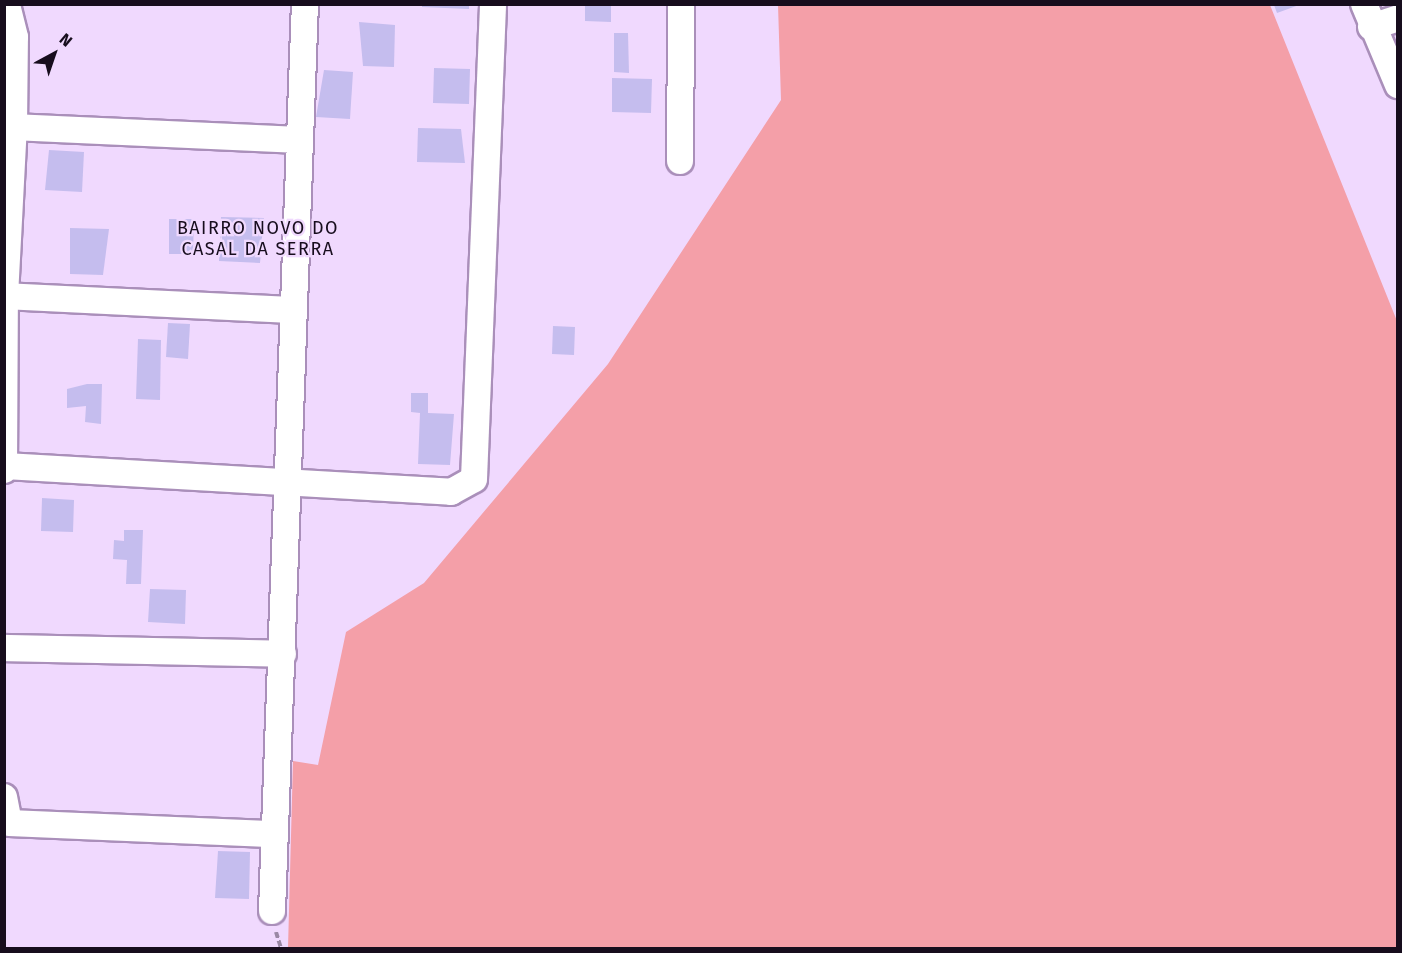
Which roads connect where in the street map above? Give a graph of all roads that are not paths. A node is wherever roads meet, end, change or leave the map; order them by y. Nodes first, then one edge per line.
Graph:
1 (7, 4) edge
2 (304, 4) edge
3 (493, 4) edge
4 (681, 4) edge
5 (1367, 16) edge
6 (1398, 18) edge
7 (1398, 84) edge
8 (14, 127) junction
9 (298, 140) junction
10 (680, 161) dead end
11 (5, 296) edge
12 (294, 310) junction
13 (5, 468) edge
14 (289, 486) junction
15 (4, 648) edge
16 (283, 654) junction
17 (4, 797) edge
18 (275, 834) junction
19 (272, 911) dead end

1 - 8 street
2 - 9 street
3 - 14 street
4 - 10 street
5 - 6 street
5 - 7 street
8 - 9 street
8 - 11 street
9 - 12 street
11 - 12 street
11 - 13 street
12 - 14 street
13 - 14 street
14 - 16 street
15 - 16 street
16 - 18 street
17 - 18 street
18 - 19 street

